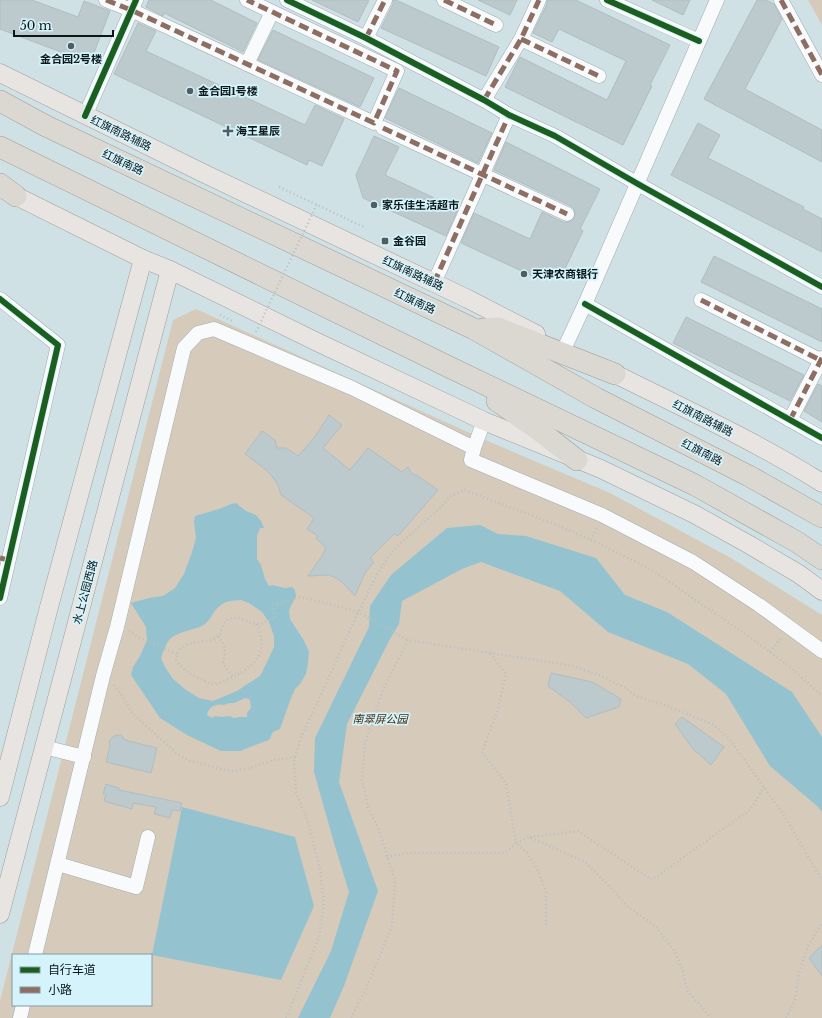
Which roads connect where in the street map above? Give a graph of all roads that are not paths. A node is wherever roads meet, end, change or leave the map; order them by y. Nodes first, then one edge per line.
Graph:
1 (106, 0) edge
2 (247, 0) edge
3 (287, 0) edge
4 (385, 0) edge
5 (444, 0) edge
6 (539, 0) edge
7 (607, 0) edge
8 (717, 0) edge
9 (781, 0) edge
10 (133, 5) edge
11 (272, 12) junction
12 (496, 25) dead end
13 (366, 38) junction
14 (521, 39) junction
15 (699, 41) junction
16 (247, 64) junction
17 (0, 73) edge
18 (822, 75) edge
19 (599, 76) dead end
20 (484, 100) junction
21 (0, 101) edge
22 (509, 115) junction
23 (85, 116) junction
24 (383, 128) dead end
25 (0, 147) edge
26 (483, 175) junction
27 (638, 184) junction
28 (5, 189) edge
29 (567, 214) dead end
30 (143, 259) junction
31 (170, 270) junction
32 (434, 283) junction
33 (822, 286) edge
34 (0, 299) edge
35 (701, 300) dead end
36 (585, 304) junction
37 (474, 330) junction
38 (564, 349) junction
39 (822, 360) edge
40 (447, 366) junction
41 (615, 374) junction
42 (790, 420) junction
43 (484, 421) junction
44 (822, 438) edge
45 (474, 448) junction
46 (577, 460) junction
47 (822, 483) edge
48 (822, 517) edge
49 (822, 559) edge
50 (822, 591) edge
51 (0, 598) edge
52 (822, 651) edge
53 (44, 747) junction
54 (84, 758) junction
55 (0, 797) edge
56 (148, 837) dead end
57 (58, 864) junction
58 (0, 914) edge
59 (35, 954) edge
60 (23, 1006) edge
61 (20, 1018) edge

1 - 10 street
2 - 11 street
3 - 13 street
4 - 13 street
5 - 12 street
6 - 14 street
7 - 15 street
8 - 15 street
9 - 18 street
10 - 16 street
10 - 23 street
11 - 16 street
11 - 16 street
13 - 20 street
14 - 19 street
14 - 20 street
15 - 27 street
17 - 23 main road, 红旗南路辅路
20 - 22 street
21 - 37 highway, 红旗南路
22 - 26 street
22 - 27 street
23 - 32 main road, 红旗南路辅路
24 - 26 street
25 - 40 highway
26 - 29 street
26 - 32 street
27 - 33 street
27 - 36 street
28 - 30 main road
30 - 31 main road
30 - 55 main road
31 - 43 main road
31 - 53 main road, 水上公园西路
32 - 38 main road, 红旗南路辅路
34 - 51 street
35 - 39 street
36 - 38 street
36 - 42 street
37 - 41 highway
37 - 48 highway, 红旗南路
38 - 41 main road, 红旗南路辅路
39 - 42 street
40 - 46 highway
40 - 49 highway
41 - 47 main road, 红旗南路辅路
42 - 44 street
43 - 45 street
43 - 46 main road
45 - 52 street
45 - 54 street
46 - 50 main road
53 - 54 street
53 - 58 main road, 水上公园西路
54 - 57 street
56 - 57 street
57 - 59 street
60 - 61 street

